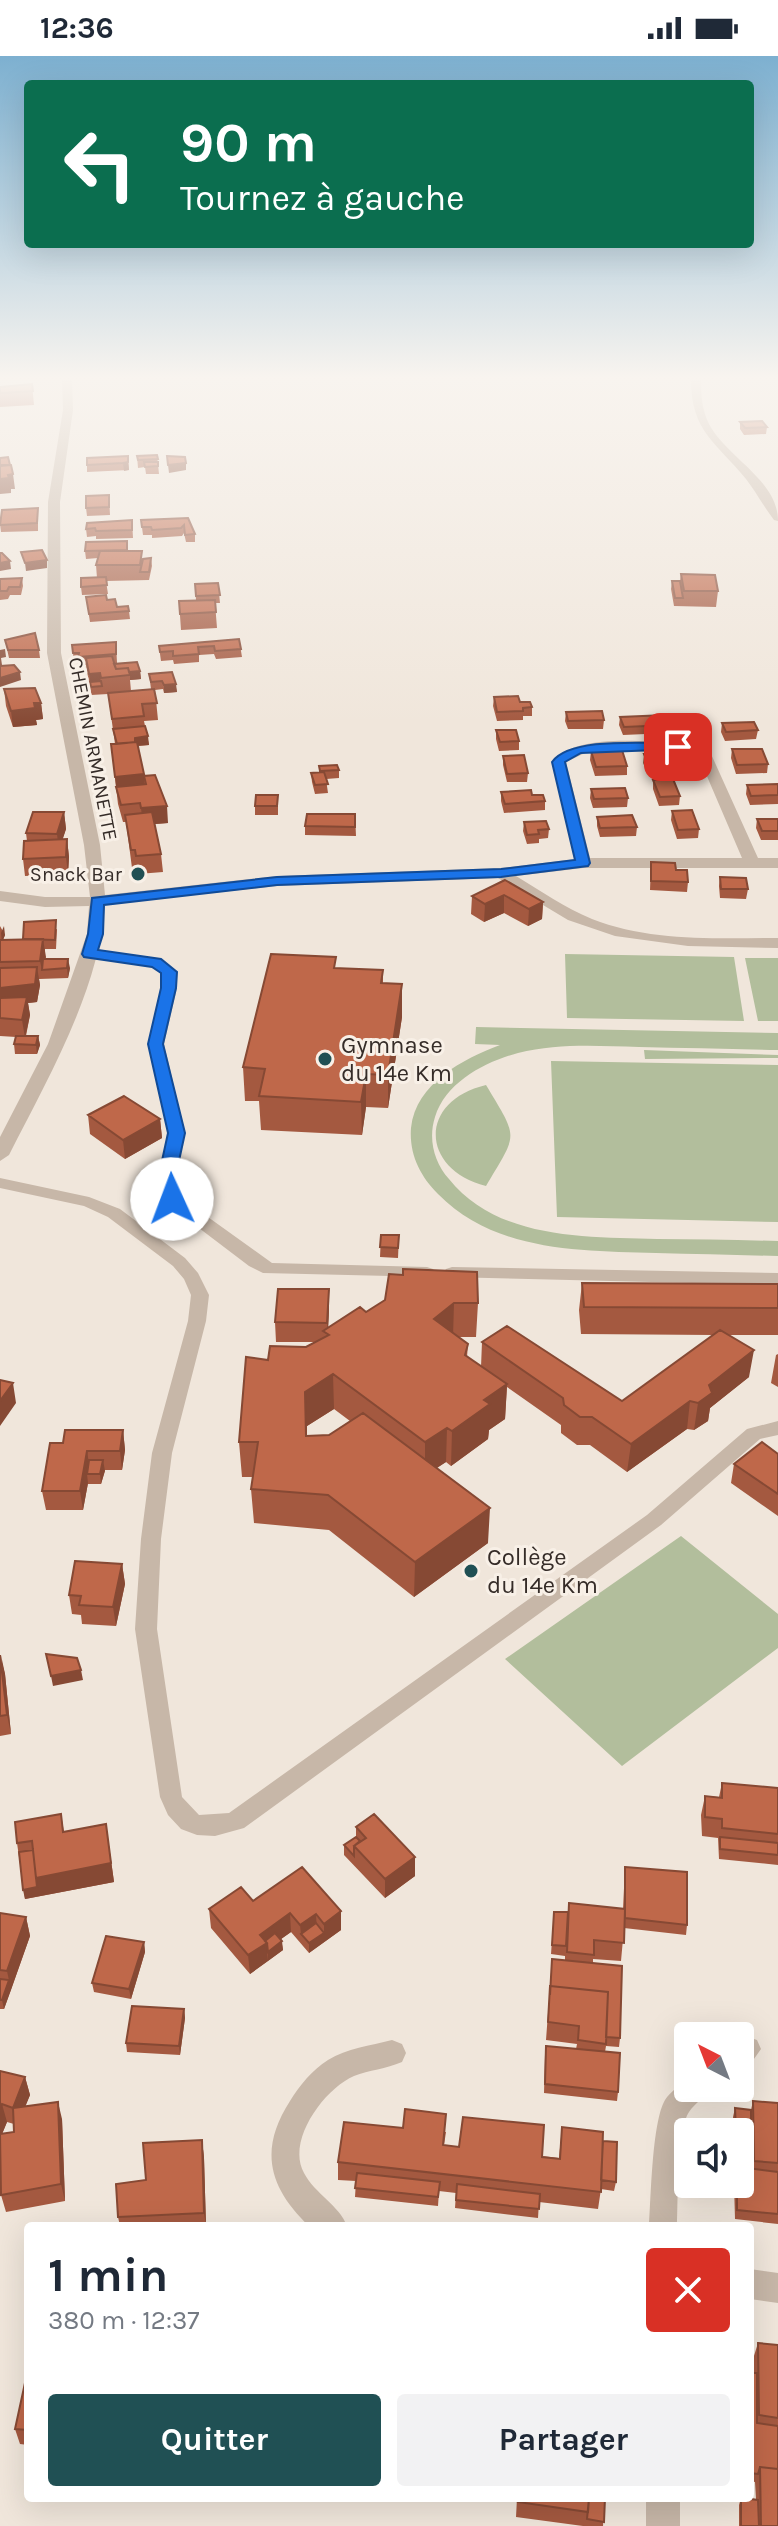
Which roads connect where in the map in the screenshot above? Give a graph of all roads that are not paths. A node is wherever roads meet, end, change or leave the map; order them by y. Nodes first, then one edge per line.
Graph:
1 (55, 495) edge
2 (762, 495) edge
3 (778, 518) edge
4 (583, 863) junction
5 (752, 863) junction
6 (778, 863) edge
7 (501, 873) junction
8 (0, 896) edge
9 (97, 901) junction
10 (778, 943) edge
11 (90, 954) junction
12 (0, 1155) edge
13 (0, 1183) edge
14 (778, 1279) edge
15 (778, 1428) edge
16 (392, 2053) dead end
17 (681, 2102) edge
18 (326, 2222) edge
19 (663, 2222) edge
20 (754, 2285) edge
21 (778, 2288) edge
22 (663, 2502) edge
23 (663, 2526) edge

1 - 9 street, CHEMIN ARMANETTE
2 - 3 street
4 - 5 street
4 - 5 street
4 - 7 street
5 - 6 street
7 - 9 street
7 - 10 street
8 - 9 street
9 - 11 street, CHEMIN ARMANETTE
11 - 12 street, CHEMIN ARMANETTE
11 - 14 lane
13 - 15 lane
16 - 18 street
17 - 19 lane
20 - 21 street
22 - 23 street

